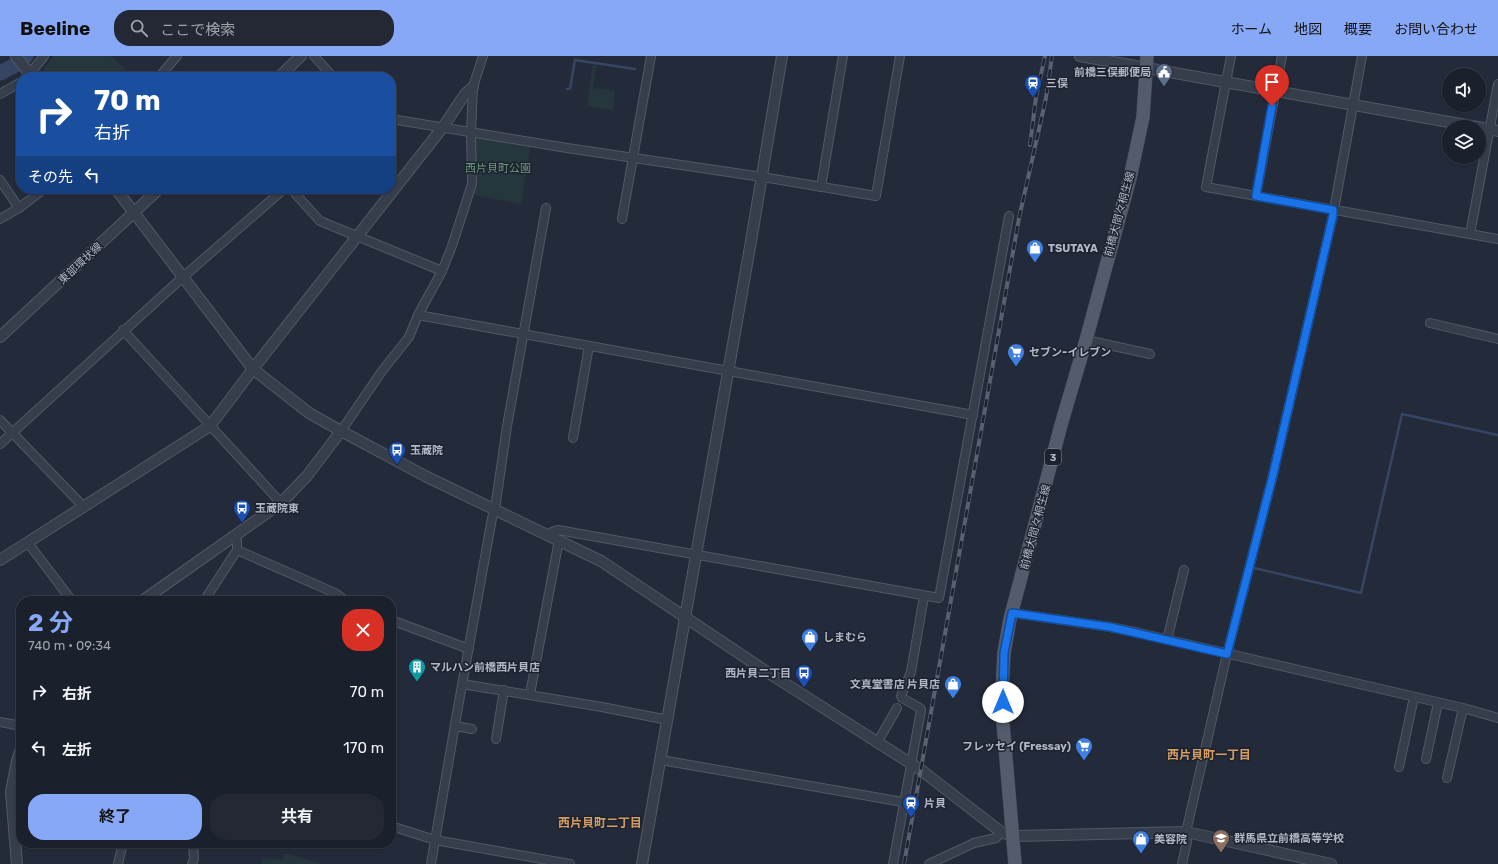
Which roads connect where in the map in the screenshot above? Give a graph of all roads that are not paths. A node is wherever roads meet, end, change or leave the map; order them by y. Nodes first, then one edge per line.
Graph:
1 (16, 56) edge
2 (44, 56) edge
3 (177, 56) edge
4 (302, 56) edge
5 (314, 56) edge
6 (483, 56) edge
7 (651, 56) edge
8 (782, 56) edge
9 (842, 56) edge
10 (900, 56) edge
11 (1080, 56) edge
12 (1231, 56) edge
13 (1282, 56) edge
14 (1362, 56) edge
15 (1146, 62) edge
16 (27, 72) edge
17 (30, 72) edge
18 (163, 72) edge
19 (284, 72) edge
20 (328, 72) edge
21 (1226, 82) junction
22 (1498, 84) edge
23 (16, 85) edge
24 (473, 87) junction
25 (1275, 91) junction
26 (0, 94) edge
27 (1353, 105) junction
28 (396, 120) edge
29 (1442, 121) edge
30 (443, 127) junction
31 (1486, 129) edge
32 (471, 133) junction
33 (632, 156) junction
34 (1481, 164) edge
35 (762, 177) junction
36 (0, 180) edge
37 (396, 187) edge
38 (821, 187) junction
39 (37, 194) edge
40 (120, 194) edge
41 (154, 194) edge
42 (278, 194) edge
43 (295, 194) edge
44 (391, 194) edge
45 (1256, 196) junction
46 (19, 208) junction
47 (546, 208) dead end
48 (1333, 210) junction
49 (134, 212) junction
50 (1009, 216) dead end
51 (0, 219) edge
52 (622, 219) dead end
53 (1470, 234) junction
54 (358, 236) junction
55 (1498, 239) edge
56 (442, 271) junction
57 (183, 276) junction
58 (418, 315) junction
59 (1430, 322) dead end
60 (123, 330) junction
61 (523, 335) junction
62 (0, 337) edge
63 (1498, 338) edge
64 (1086, 340) junction
65 (589, 346) junction
66 (1150, 354) dead end
67 (253, 369) junction
68 (729, 371) junction
69 (973, 415) junction
70 (0, 420) edge
71 (210, 426) junction
72 (341, 431) junction
73 (12, 433) junction
74 (573, 438) dead end
75 (0, 444) edge
76 (281, 502) junction
77 (83, 508) junction
78 (495, 509) junction
79 (232, 536) junction
80 (548, 536) junction
81 (559, 540) junction
82 (28, 542) junction
83 (237, 550) junction
84 (696, 555) junction
85 (0, 560) edge
86 (1184, 570) dead end
87 (68, 596) edge
88 (149, 596) edge
89 (207, 596) edge
90 (339, 596) edge
91 (924, 596) junction
92 (1012, 613) junction
93 (685, 616) junction
94 (396, 622) edge
95 (1167, 640) junction
96 (469, 649) junction
97 (1227, 654) junction
98 (462, 684) junction
99 (504, 690) junction
100 (530, 694) junction
101 (1414, 697) junction
102 (1438, 703) junction
103 (897, 708) dead end
104 (1463, 708) junction
105 (1498, 718) edge
106 (668, 720) junction
107 (0, 722) edge
108 (16, 725) edge
109 (454, 726) junction
110 (472, 729) dead end
111 (496, 739) dead end
112 (878, 743) junction
113 (1426, 759) dead end
114 (661, 760) junction
115 (910, 764) junction
116 (16, 766) edge
117 (1398, 767) dead end
118 (1447, 778) dead end
119 (904, 802) junction
120 (396, 828) edge
121 (1186, 832) junction
122 (1007, 834) junction
123 (436, 840) junction
124 (122, 848) edge
125 (194, 848) edge
126 (17, 864) edge
127 (118, 864) edge
128 (192, 864) edge
129 (431, 864) edge
130 (570, 864) edge
131 (642, 864) edge
132 (893, 864) edge
133 (929, 864) edge
134 (1015, 864) edge
135 (1182, 864) edge
136 (1331, 864) edge

1 - 16 street
2 - 17 street
3 - 18 street
4 - 19 street
5 - 20 street
6 - 24 street
7 - 33 street
8 - 35 street
9 - 38 street
10 - 38 street
11 - 15 street
12 - 21 street
13 - 25 street
14 - 27 street
15 - 21 street
15 - 64 main road, 前橋大間々桐生線 / 3
21 - 25 street
21 - 45 street
22 - 31 street
23 - 26 street
24 - 30 street
24 - 32 street
25 - 27 street
25 - 45 street
27 - 29 street
27 - 48 street
28 - 30 street
30 - 32 street
30 - 37 street
32 - 33 street
32 - 56 street
33 - 35 street
33 - 52 street
34 - 53 street
35 - 38 street
35 - 68 street
36 - 46 street
39 - 46 street
40 - 49 street
41 - 49 street, 東部環状線
42 - 57 street
43 - 54 street
44 - 54 street
45 - 48 street
46 - 51 street
47 - 61 street
48 - 53 street
48 - 97 street
49 - 57 street
49 - 62 street, 東部環状線
50 - 69 street
53 - 55 street
54 - 56 street
54 - 67 street
56 - 58 street
57 - 60 street
57 - 67 street
58 - 61 street
58 - 72 street
59 - 63 street
60 - 71 street
60 - 73 street
61 - 65 street
61 - 78 street
64 - 66 street
64 - 92 main road, 前橋大間々桐生線 / 3
65 - 68 street
65 - 74 street
67 - 71 street
67 - 72 street
68 - 69 street
68 - 84 street
69 - 91 street
70 - 73 street
71 - 76 street
71 - 77 street
72 - 76 street
72 - 78 street
73 - 75 street
73 - 77 street
76 - 79 street
77 - 82 street
78 - 80 street
78 - 96 street
79 - 83 street
79 - 88 street
80 - 81 street
80 - 84 street
81 - 93 street
81 - 100 street
82 - 85 street
82 - 87 street
83 - 89 street
83 - 90 street
84 - 91 street
84 - 93 street
86 - 95 street
91 - 115 street
92 - 95 street
92 - 122 main road, 前橋大間々桐生線 / 3
93 - 106 street
93 - 112 street
94 - 96 street
95 - 97 street
96 - 98 street
97 - 101 street
97 - 121 street
98 - 99 street
98 - 109 street
99 - 100 street
99 - 111 street
100 - 106 street
101 - 102 street
101 - 117 street
102 - 104 street
102 - 113 street
103 - 112 street
104 - 105 street
104 - 118 street
106 - 114 street
107 - 108 street
109 - 110 street
109 - 123 street
112 - 115 street
114 - 119 street
114 - 131 street
115 - 119 street
115 - 122 street
116 - 126 street
119 - 132 street
120 - 123 street
121 - 122 street
121 - 135 street
121 - 136 street
122 - 133 street
122 - 134 main road, 前橋大間々桐生線 / 3
123 - 129 street
123 - 130 street
124 - 127 street
125 - 128 street

